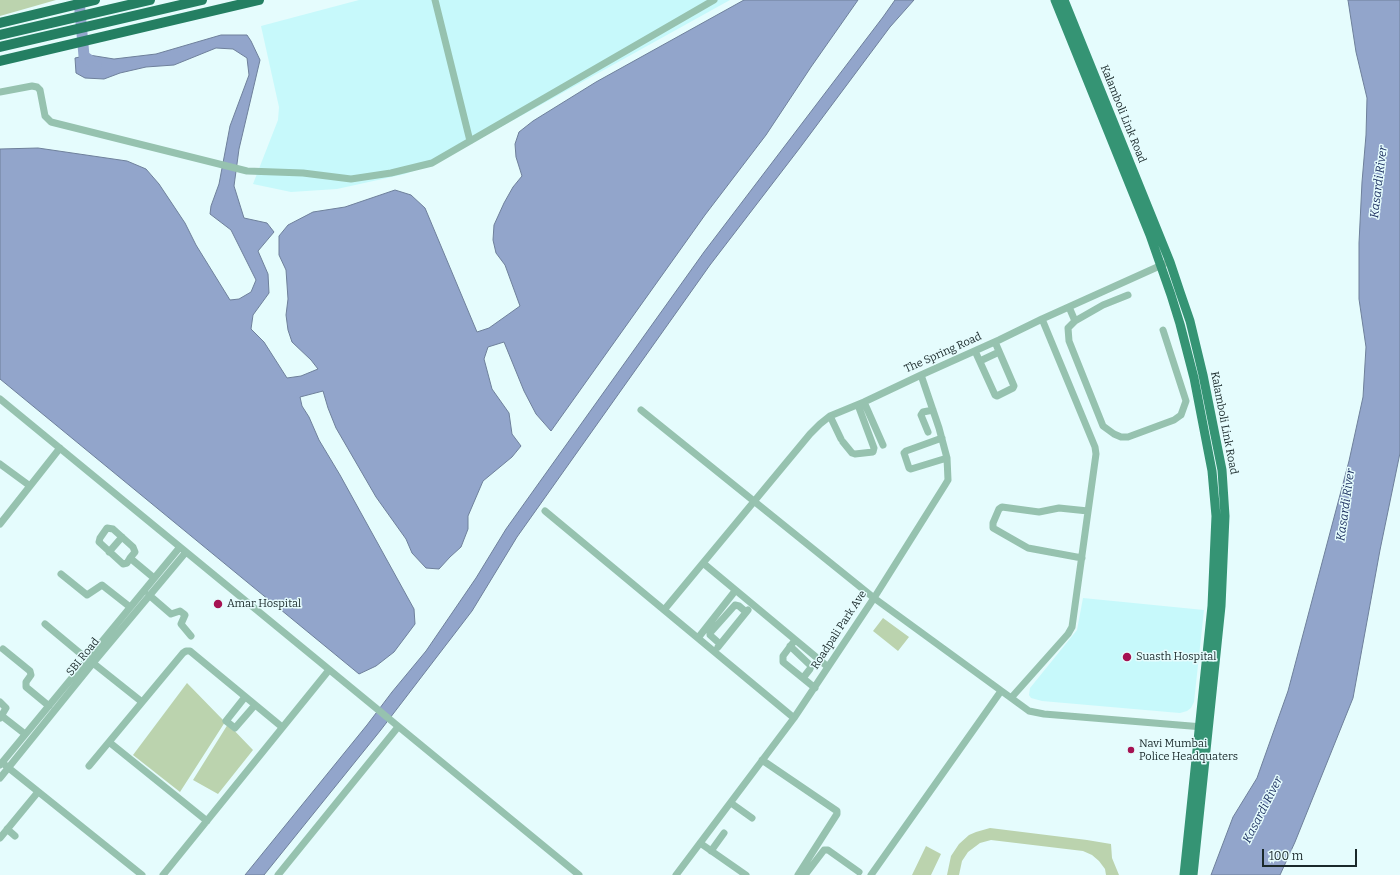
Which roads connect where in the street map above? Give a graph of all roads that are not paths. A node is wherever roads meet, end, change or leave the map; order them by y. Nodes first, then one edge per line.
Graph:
1 (95, 0) edge
2 (150, 0) edge
3 (202, 0) edge
4 (259, 0) edge
5 (435, 0) edge
6 (714, 0) edge
7 (1055, 0) edge
8 (1064, 0) edge
9 (0, 23) edge
10 (0, 35) edge
11 (0, 47) edge
12 (0, 61) edge
13 (0, 92) edge
14 (470, 141) junction
15 (1165, 263) junction
16 (1098, 294) junction
17 (1128, 295) dead end
18 (1103, 305) junction
19 (1069, 307) junction
20 (1042, 319) junction
21 (1075, 321) junction
22 (1163, 330) dead end
23 (995, 342) junction
24 (975, 351) junction
25 (999, 352) junction
26 (980, 361) junction
27 (921, 375) junction
28 (0, 399) edge
29 (861, 404) junction
30 (641, 410) dead end
31 (933, 410) junction
32 (830, 416) junction
33 (939, 428) junction
34 (942, 438) junction
35 (883, 445) dead end
36 (60, 448) junction
37 (948, 458) junction
38 (0, 464) edge
39 (30, 486) junction
40 (754, 502) junction
41 (546, 511) dead end
42 (1088, 511) junction
43 (0, 524) edge
44 (122, 537) junction
45 (183, 549) junction
46 (109, 552) junction
47 (130, 558) junction
48 (1082, 558) junction
49 (703, 563) junction
50 (61, 574) dead end
51 (154, 578) junction
52 (735, 591) junction
53 (149, 595) junction
54 (874, 598) junction
55 (752, 605) junction
56 (130, 607) junction
57 (664, 610) junction
58 (746, 612) junction
59 (45, 624) dead end
60 (190, 636) dead end
61 (698, 638) junction
62 (795, 640) junction
63 (720, 644) junction
64 (790, 646) junction
65 (3, 649) dead end
66 (714, 651) junction
67 (90, 661) junction
68 (828, 667) junction
69 (329, 670) junction
70 (803, 678) junction
71 (815, 688) junction
72 (1001, 691) junction
73 (245, 697) junction
74 (1011, 698) junction
75 (0, 702) edge
76 (142, 702) junction
77 (240, 704) junction
78 (255, 705) junction
79 (49, 706) junction
80 (249, 712) junction
81 (1, 717) edge
82 (794, 718) junction
83 (397, 725) junction
84 (282, 727) junction
85 (1204, 727) junction
86 (25, 734) junction
87 (109, 742) junction
88 (762, 760) junction
89 (1, 763) edge
90 (89, 766) dead end
91 (8, 768) junction
92 (0, 778) edge
93 (38, 792) junction
94 (731, 803) junction
95 (752, 818) dead end
96 (207, 821) junction
97 (7, 829) junction
98 (724, 833) dead end
99 (15, 836) dead end
100 (0, 838) edge
101 (700, 843) junction
102 (711, 851) junction
103 (859, 874) edge
104 (142, 875) edge
105 (163, 875) edge
106 (278, 875) edge
107 (579, 875) edge
108 (676, 875) edge
109 (746, 875) edge
110 (798, 875) edge
111 (805, 875) edge
112 (871, 875) edge
113 (1184, 875) edge
114 (1193, 875) edge

1 - 9 highway
2 - 10 highway
3 - 11 highway
4 - 12 highway
5 - 14 street
6 - 14 street
7 - 15 main road, Kalamboli Link Road
8 - 15 main road, Kalamboli Link Road
13 - 14 street
15 - 16 street, The Spring Road
15 - 85 main road, Kalamboli Link Road
16 - 18 street
16 - 19 street, The Spring Road
17 - 18 street
18 - 21 street
19 - 20 street, The Spring Road
19 - 21 street
20 - 23 street, The Spring Road
20 - 42 street
21 - 22 street
23 - 24 street, The Spring Road
23 - 25 street
24 - 26 street
24 - 27 street, The Spring Road
25 - 26 street
25 - 26 street
27 - 29 street, The Spring Road
27 - 31 street, Roadpali Park Ave
28 - 36 street
29 - 32 street, The Spring Road
29 - 32 street
29 - 35 street
30 - 40 street
31 - 33 street, Roadpali Park Ave
31 - 33 street
32 - 40 street, The Spring Road
33 - 34 street, Roadpali Park Ave
34 - 37 street, Roadpali Park Ave
34 - 37 street
36 - 39 street
36 - 45 street
37 - 54 street, Roadpali Park Ave
38 - 39 street
39 - 43 street
40 - 49 street, The Spring Road
40 - 54 street
41 - 57 street
42 - 48 street
42 - 48 street
44 - 46 street
44 - 46 street
44 - 47 street
45 - 51 street, SBI Road
45 - 53 street, SBI Road
45 - 69 street
46 - 47 street
47 - 51 street
48 - 74 street
49 - 52 street
49 - 57 street, The Spring Road
50 - 56 street
51 - 56 street, SBI Road
52 - 55 street
52 - 61 street
53 - 60 street
53 - 67 street, SBI Road
54 - 68 street, Roadpali Park Ave
54 - 72 street
55 - 58 street
55 - 62 street
56 - 67 street, SBI Road
57 - 61 street
58 - 63 street
58 - 63 street
59 - 67 street
61 - 66 street
62 - 64 street
62 - 68 street
63 - 66 street
64 - 70 street
64 - 70 street
65 - 79 street
66 - 82 street
67 - 76 street
67 - 79 street, SBI Road
67 - 91 street, SBI Road
68 - 71 street, Roadpali Park Ave
69 - 83 street
69 - 84 street
70 - 71 street
71 - 82 street, Roadpali Park Ave
72 - 74 street
72 - 112 street
73 - 76 street
73 - 77 street
73 - 78 street
74 - 85 street
75 - 81 street
76 - 87 street
77 - 80 street
77 - 80 street
78 - 80 street
78 - 84 street
79 - 86 street, SBI Road
81 - 86 street
82 - 88 street, Roadpali Park Ave
83 - 106 street
83 - 107 street
84 - 96 street
85 - 113 main road, Kalamboli Link Road
85 - 114 main road, Kalamboli Link Road
86 - 89 street, SBI Road
87 - 90 street
87 - 96 street
88 - 94 street, Roadpali Park Ave
88 - 110 street
89 - 91 street
91 - 92 street, SBI Road
91 - 93 street
93 - 97 street
93 - 104 street
94 - 95 street
94 - 101 street, Roadpali Park Ave
96 - 105 street
97 - 99 street
97 - 100 street
98 - 102 street
101 - 102 street
101 - 108 street, Roadpali Park Ave
102 - 109 street
103 - 111 street

